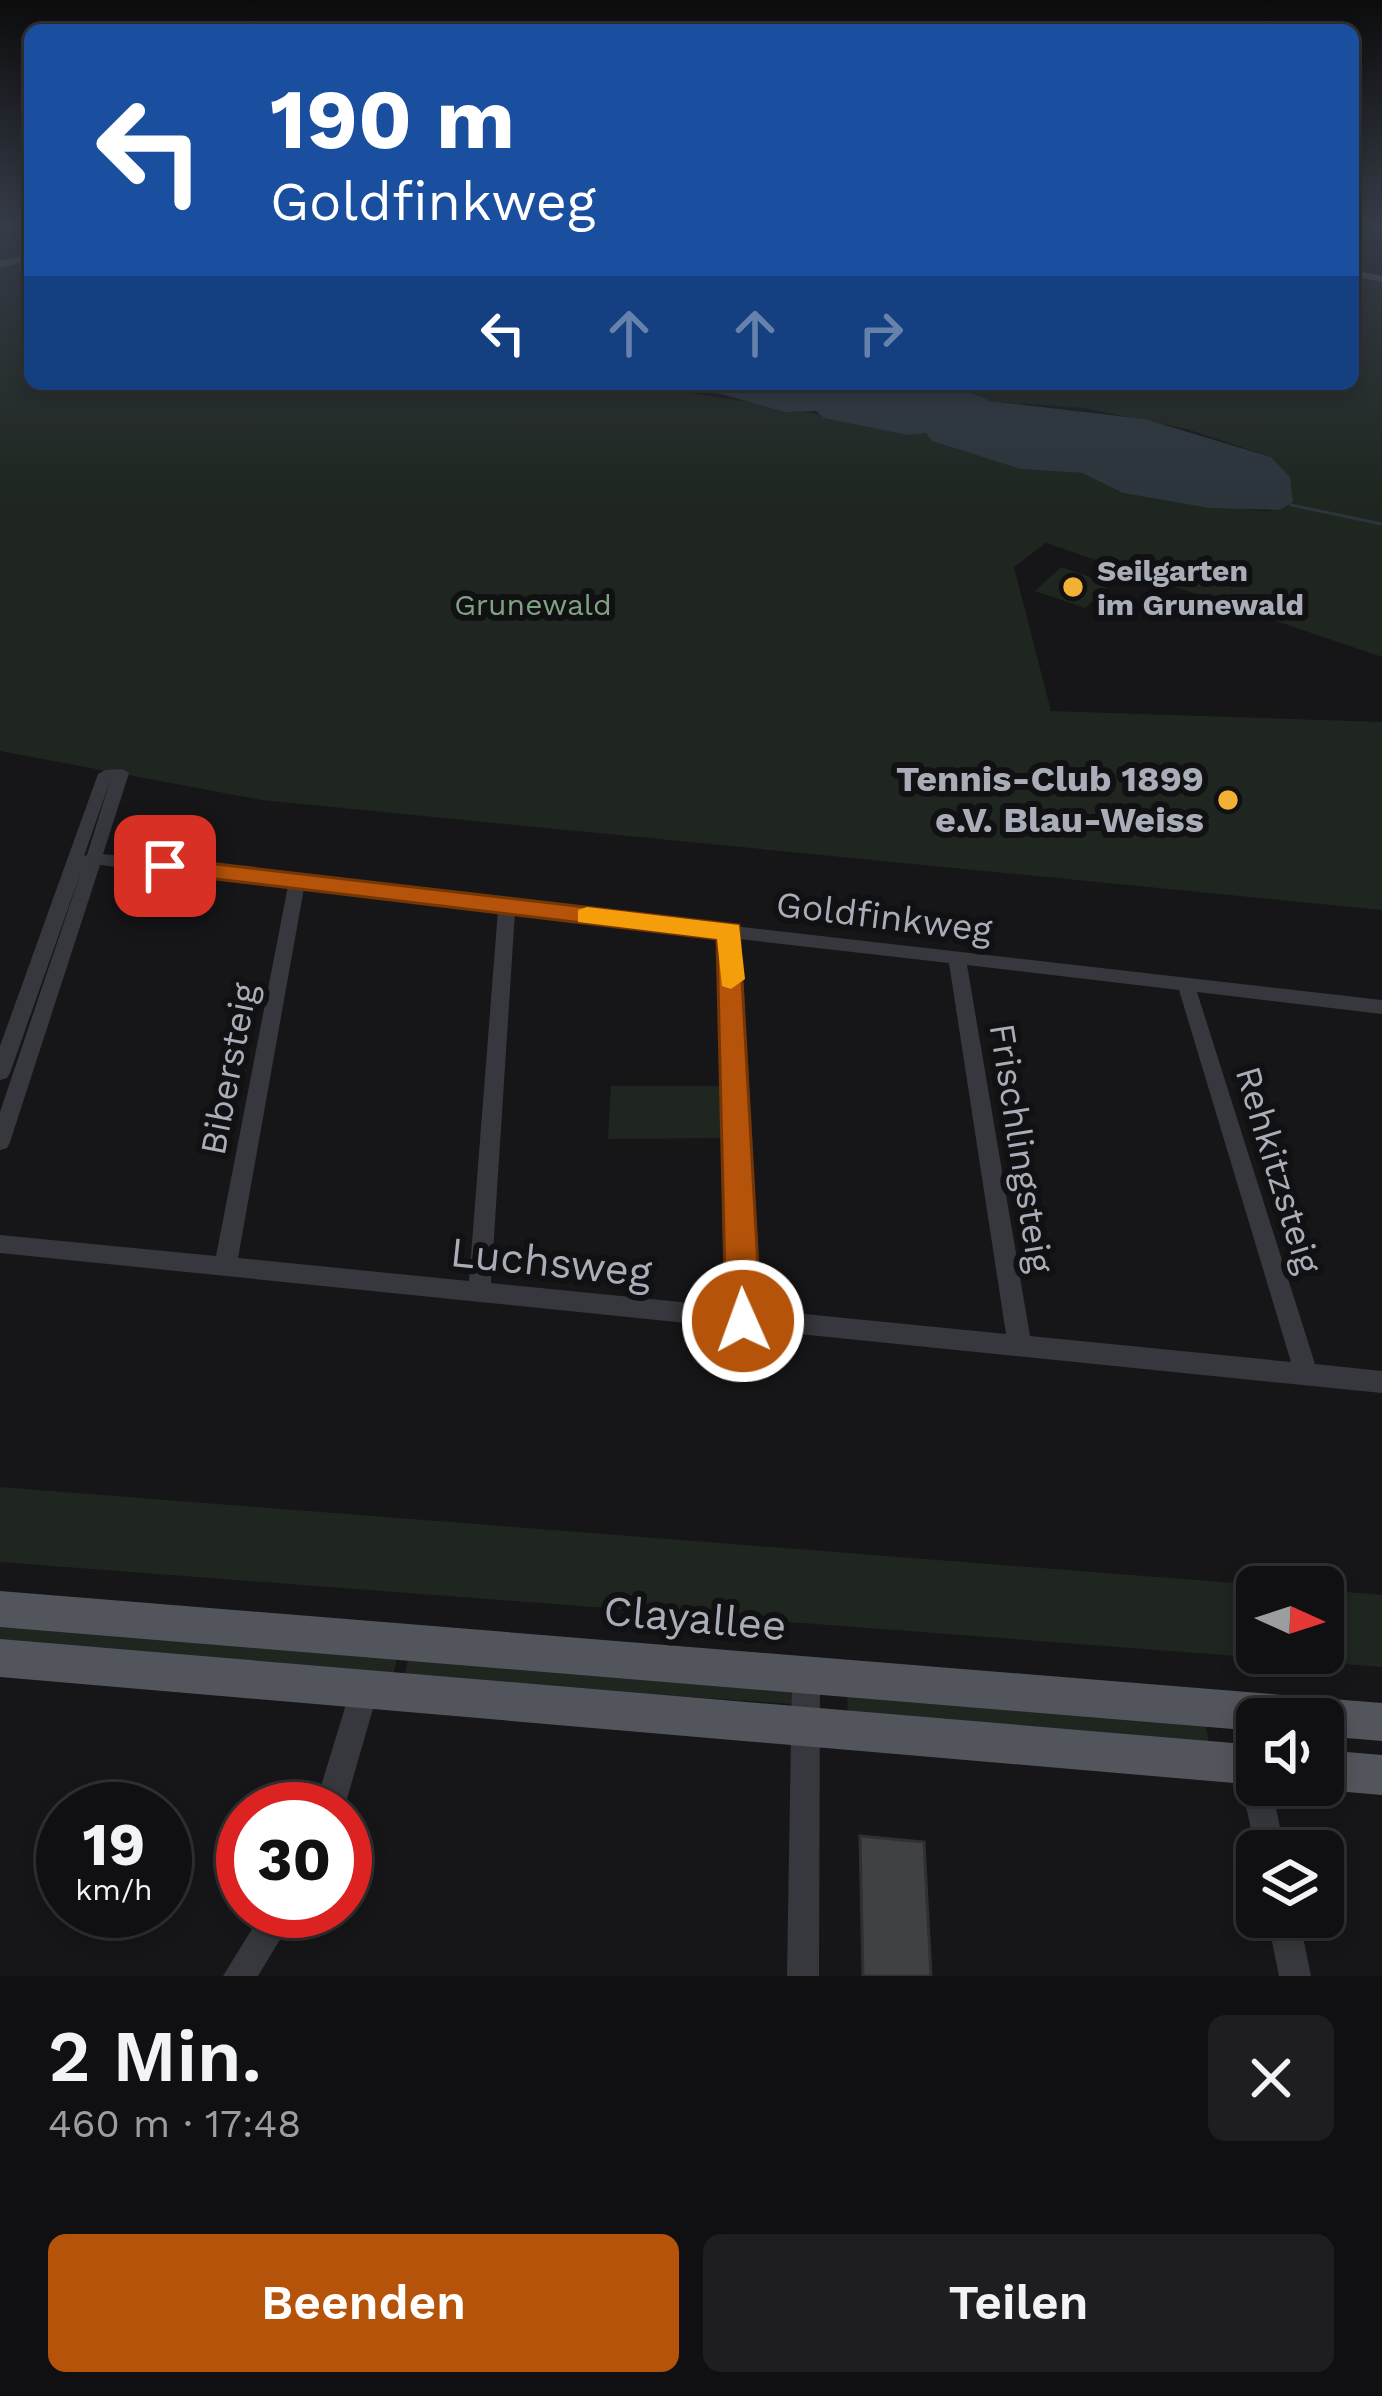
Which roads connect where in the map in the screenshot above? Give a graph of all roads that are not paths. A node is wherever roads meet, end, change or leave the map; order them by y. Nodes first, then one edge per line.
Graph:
1 (84, 861) junction
2 (298, 882) junction
3 (506, 907) junction
4 (730, 932) junction
5 (957, 958) junction
6 (1186, 985) junction
7 (1382, 1007) edge
8 (0, 1073) edge
9 (0, 1142) edge
10 (0, 1244) edge
11 (225, 1267) junction
12 (479, 1294) junction
13 (743, 1321) junction
14 (1020, 1348) junction
15 (1307, 1375) junction
16 (1382, 1382) edge
17 (0, 1609) edge
18 (0, 1658) edge
19 (806, 1675) junction
20 (364, 1688) junction
21 (1382, 1723) edge
22 (807, 1726) junction
23 (1236, 1763) edge
24 (1344, 1772) edge
25 (1382, 1775) edge
26 (337, 1782) edge
27 (264, 1938) edge
28 (1287, 1938) edge
29 (239, 1976) edge
30 (803, 1976) edge
31 (1295, 1976) edge

1 - 2 street, Goldfinkweg
1 - 8 street
1 - 9 street
2 - 3 street, Goldfinkweg
2 - 11 street, Bibersteig
3 - 4 street, Goldfinkweg
3 - 12 street
4 - 5 street, Goldfinkweg
4 - 13 street
5 - 6 street, Goldfinkweg
5 - 14 street, Frischlingsteig
6 - 7 street, Goldfinkweg
6 - 15 street, Rehkitzsteig
10 - 11 street, Luchsweg
11 - 12 street, Luchsweg
12 - 13 street, Luchsweg
13 - 14 street, Luchsweg
14 - 15 street, Luchsweg
15 - 16 street, Luchsweg
17 - 19 main road, Clayallee
18 - 20 main road
19 - 21 main road, Clayallee
19 - 22 street
20 - 22 main road
20 - 26 street
22 - 23 main road
22 - 30 street
24 - 25 main road
27 - 29 street
28 - 31 street

